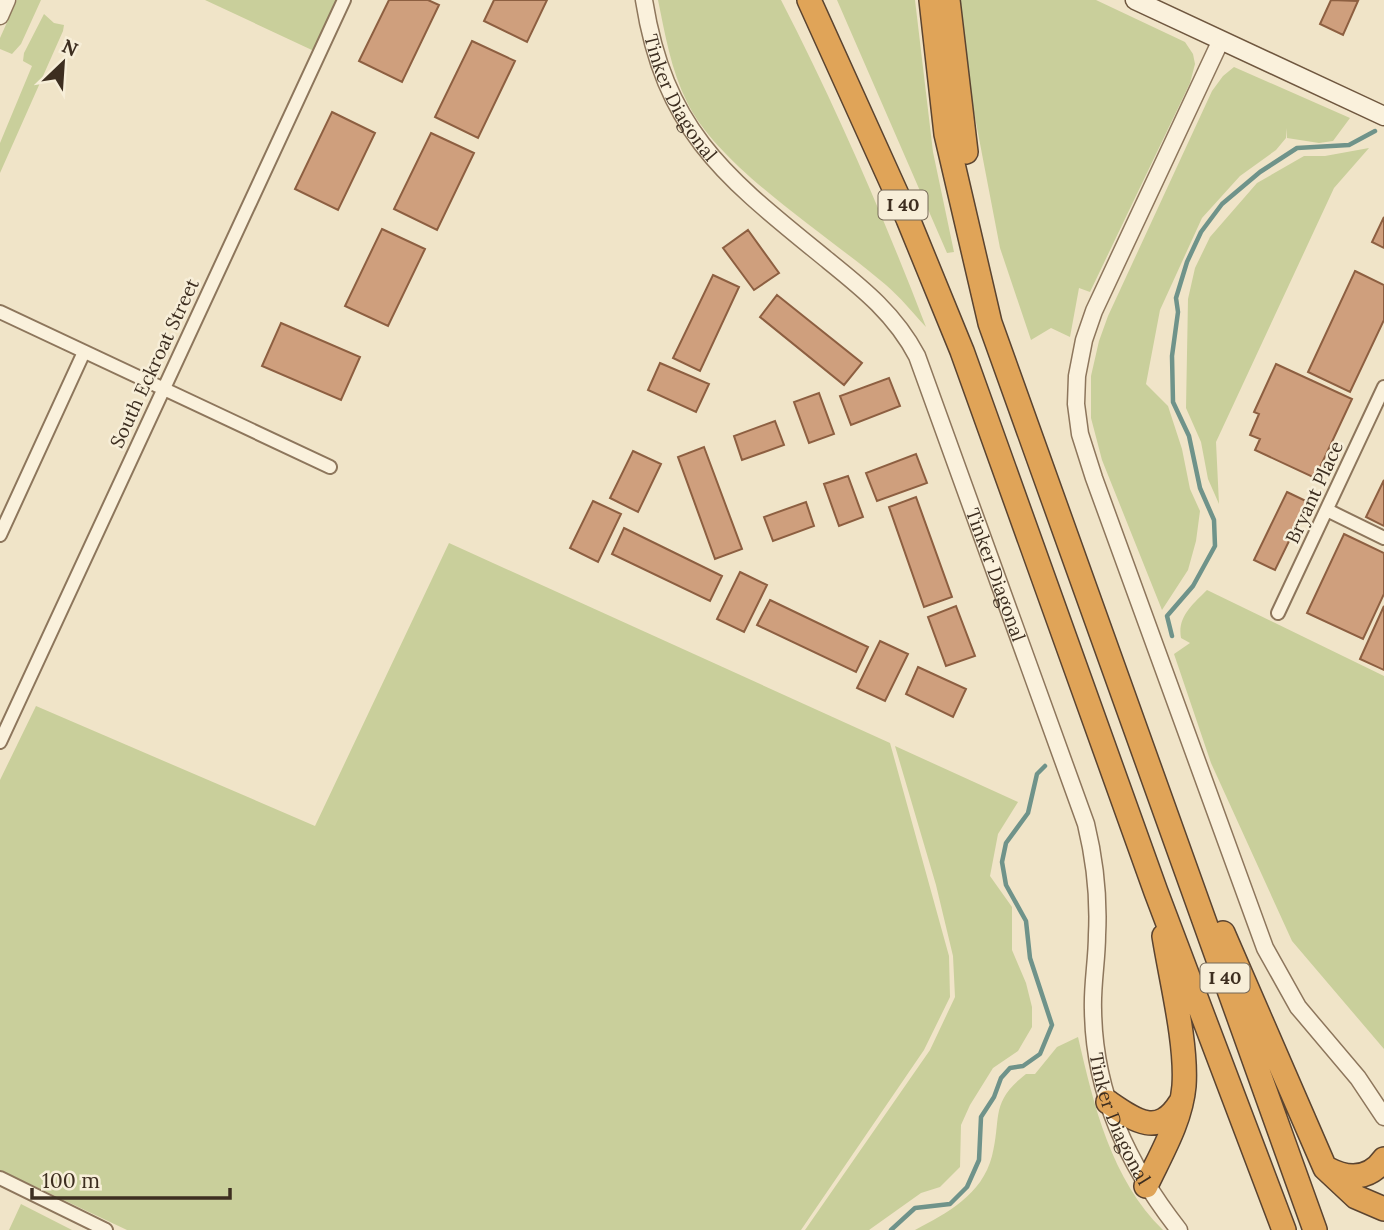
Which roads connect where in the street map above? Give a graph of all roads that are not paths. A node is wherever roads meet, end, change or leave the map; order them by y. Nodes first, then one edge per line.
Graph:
1 (7, 0) edge
2 (344, 0) edge
3 (644, 0) edge
4 (809, 0) edge
5 (931, 0) edge
6 (948, 0) edge
7 (1135, 0) edge
8 (0, 16) edge
9 (1222, 40) junction
10 (1384, 117) edge
11 (1, 314) edge
12 (84, 352) junction
13 (164, 387) junction
14 (1384, 387) edge
15 (1018, 395) junction
16 (330, 467) dead end
17 (1327, 510) junction
18 (0, 535) edge
19 (1384, 538) edge
20 (1278, 613) dead end
21 (1134, 727) junction
22 (0, 742) edge
23 (1156, 892) junction
24 (1181, 1100) junction
25 (1108, 1102) junction
26 (1384, 1117) edge
27 (1384, 1158) edge
28 (1325, 1168) junction
29 (0, 1178) edge
30 (1146, 1186) junction
31 (1384, 1209) edge
32 (106, 1230) edge
33 (1178, 1230) edge
34 (1284, 1230) edge
35 (1315, 1230) edge

1 - 8 street
2 - 13 street, South Eckroat Street
3 - 25 street, Tinker Diagonal
4 - 23 highway, I 40
5 - 15 highway, I 40
6 - 15 highway
7 - 9 main road
9 - 10 main road
9 - 26 street
11 - 12 street
12 - 13 street
12 - 18 street
13 - 16 street
13 - 22 street, South Eckroat Street
14 - 17 street, Bryant Place
15 - 21 highway, I 40
17 - 19 street
17 - 20 street, Bryant Place
21 - 28 highway
21 - 35 highway, I 40
23 - 24 highway
23 - 34 highway, I 40
24 - 25 highway
24 - 30 highway
25 - 30 street, Tinker Diagonal
27 - 28 highway
28 - 31 highway
29 - 32 street
30 - 33 street, Tinker Diagonal

